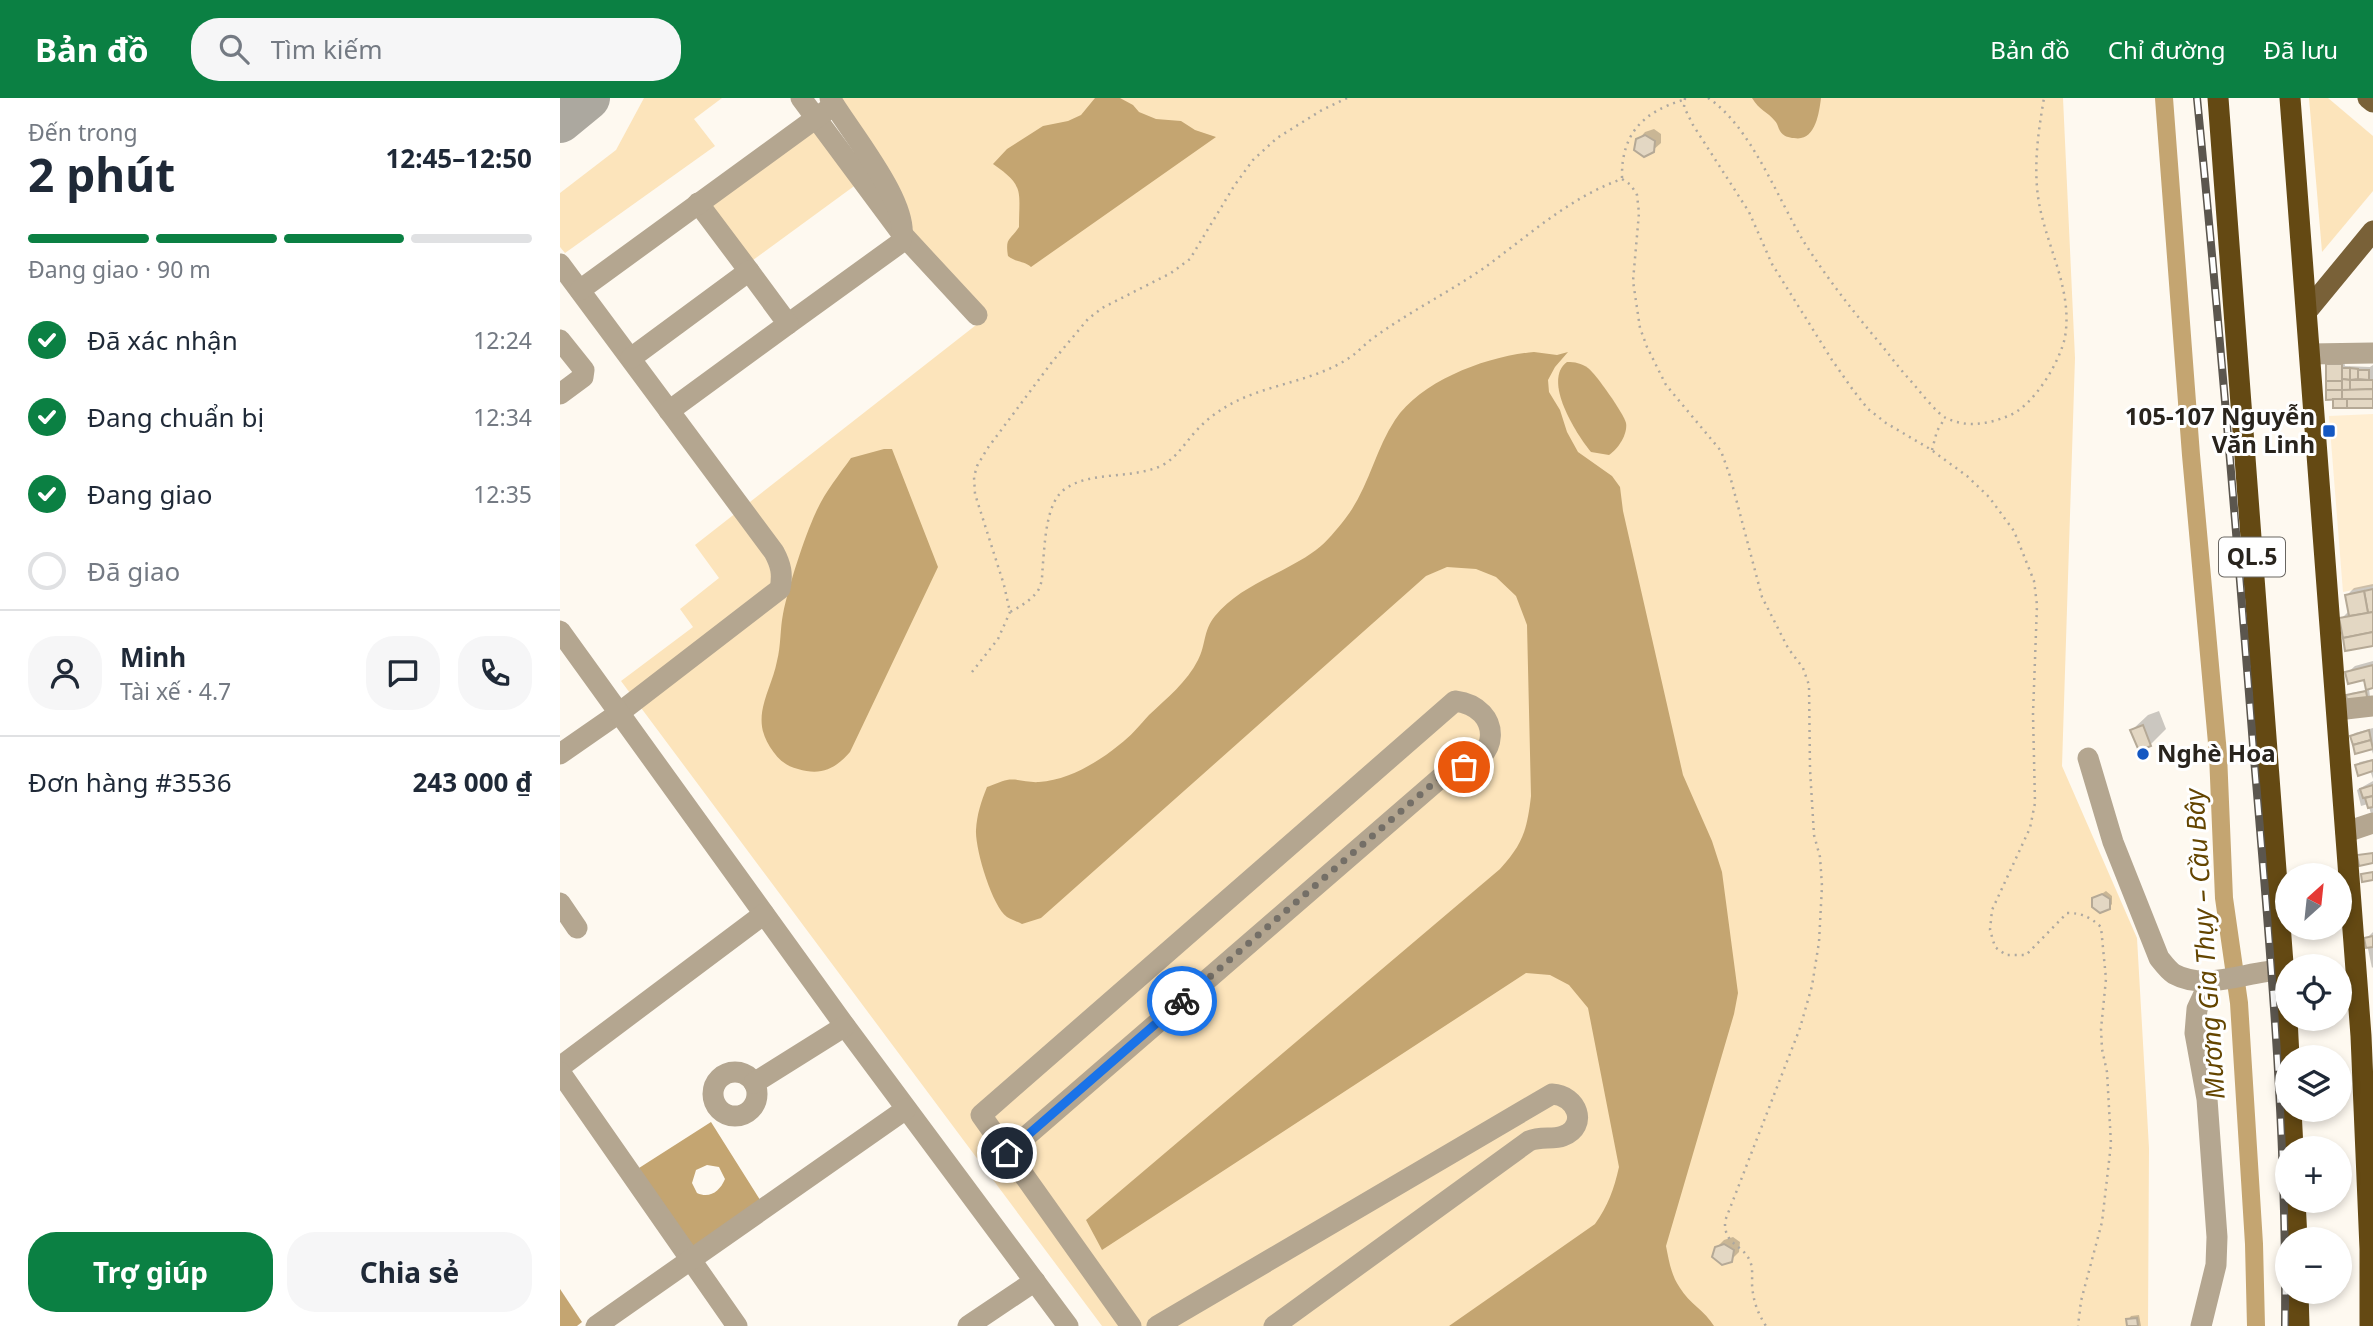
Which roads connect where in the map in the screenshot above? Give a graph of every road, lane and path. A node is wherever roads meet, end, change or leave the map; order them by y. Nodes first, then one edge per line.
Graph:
1 (801, 98) edge
2 (1347, 98) edge
3 (1708, 98) edge
4 (2043, 98) edge
5 (2218, 98) edge
6 (2290, 98) edge
7 (2368, 98) edge
8 (1684, 99) edge
9 (832, 101) edge
10 (2373, 102) edge
11 (815, 118) junction
12 (1622, 179) junction
13 (698, 203) junction
14 (2373, 230) edge
15 (902, 234) junction
16 (560, 264) edge
17 (749, 271) junction
18 (580, 290) junction
19 (2307, 311) junction
20 (977, 315) dead end
21 (788, 324) junction
22 (560, 340) edge
23 (2373, 353) edge
24 (2310, 354) junction
25 (631, 358) junction
26 (560, 394) edge
27 (669, 411) junction
28 (1945, 418) junction
29 (1931, 450) junction
30 (1010, 612) junction
31 (560, 631) edge
32 (972, 672) dead end
33 (2373, 706) edge
34 (2337, 710) junction
35 (619, 713) junction
36 (560, 754) edge
37 (2088, 758) dead end
38 (2373, 823) edge
39 (2346, 832) junction
40 (560, 903) edge
41 (764, 914) junction
42 (577, 928) dead end
43 (2283, 954) edge
44 (2275, 971) edge
45 (2214, 980) junction
46 (845, 1026) junction
47 (2367, 1034) edge
48 (560, 1069) edge
49 (754, 1083) dead end
50 (906, 1108) junction
51 (1007, 1153) junction
52 (2371, 1249) edge
53 (691, 1259) junction
54 (1035, 1281) junction
55 (2298, 1304) edge
56 (596, 1326) edge
57 (737, 1326) edge
58 (968, 1326) edge
59 (1068, 1326) edge
60 (1131, 1326) edge
61 (1157, 1326) edge
62 (1274, 1326) edge
63 (1766, 1326) edge
64 (2078, 1326) edge
65 (2201, 1326) edge
66 (2299, 1326) edge
67 (2371, 1326) edge

1 - 11 street
2 - 30 path
3 - 28 path
4 - 28 path
5 - 43 highway, QL.5
6 - 19 highway
7 - 10 main road
8 - 12 path
8 - 29 path
9 - 11 street
9 - 15 street
11 - 13 street
11 - 15 street
12 - 30 path
12 - 63 path
13 - 17 street
13 - 18 street
14 - 19 main road
15 - 20 street
15 - 21 street
16 - 18 street
17 - 21 street
17 - 25 street
18 - 25 street
19 - 24 highway
21 - 27 street
22 - 26 street
23 - 24 street
24 - 34 highway
25 - 27 street
27 - 35 street
28 - 29 path
29 - 64 path
30 - 32 path
31 - 35 street
33 - 34 street
34 - 39 highway
35 - 36 street
35 - 41 street
37 - 45 street
38 - 39 street
39 - 47 highway
40 - 42 street
41 - 46 street
41 - 48 street
44 - 45 street
45 - 65 street
46 - 49 street
46 - 50 street
47 - 52 highway
48 - 53 street
50 - 53 street
50 - 54 street
51 - 51 street
51 - 60 street
52 - 67 highway
53 - 56 street
53 - 57 street
54 - 58 street
54 - 59 street
55 - 66 highway
61 - 62 street

